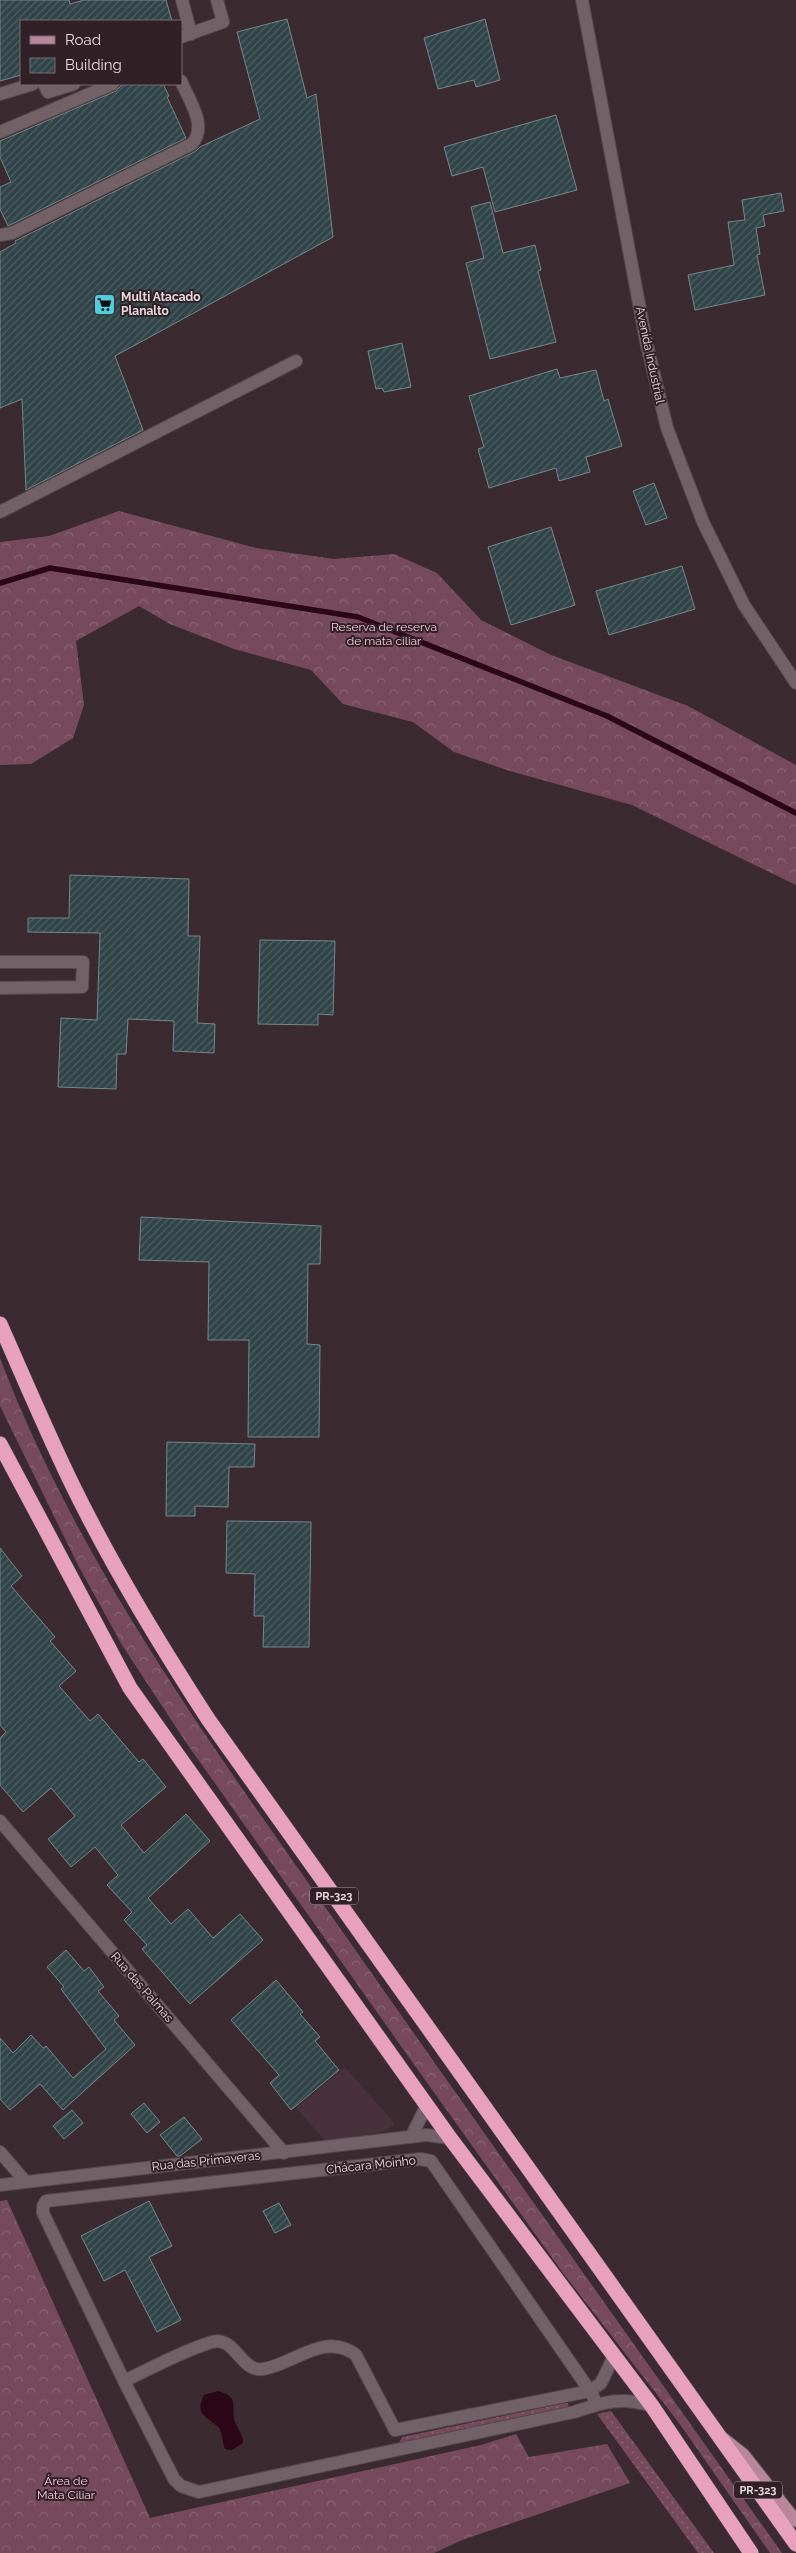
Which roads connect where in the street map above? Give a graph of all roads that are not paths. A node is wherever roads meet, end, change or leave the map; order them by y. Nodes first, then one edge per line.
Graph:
1 (182, 0) edge
2 (217, 0) edge
3 (582, 0) edge
4 (186, 35) edge
5 (182, 83) edge
6 (31, 85) edge
7 (44, 85) edge
8 (71, 85) edge
9 (111, 85) edge
10 (0, 94) edge
11 (0, 132) edge
12 (0, 235) edge
13 (296, 361) dead end
14 (0, 512) edge
15 (796, 683) edge
16 (0, 962) edge
17 (0, 988) edge
18 (0, 1324) edge
19 (0, 1444) edge
20 (0, 1821) edge
21 (427, 2106) junction
22 (411, 2137) junction
23 (450, 2138) junction
24 (0, 2152) edge
25 (284, 2153) junction
26 (25, 2181) junction
27 (0, 2185) edge
28 (614, 2356) junction
29 (124, 2381) junction
30 (590, 2391) junction
31 (570, 2396) junction
32 (597, 2404) junction
33 (652, 2406) junction
34 (574, 2412) junction
35 (395, 2430) junction
36 (721, 2436) junction
37 (393, 2449) junction
38 (796, 2521) edge
39 (796, 2544) edge
40 (751, 2553) edge

1 - 4 street
2 - 4 street
3 - 15 street, Avenida Industrial
5 - 12 street
6 - 10 street
7 - 8 street
9 - 11 street
13 - 14 street
16 - 17 street
18 - 36 highway, PR-323
19 - 21 highway, PR-323
20 - 25 street, Rua das Palmas
21 - 22 street
21 - 23 highway, PR-323
22 - 23 street, Rua das Primaveras
22 - 25 street, Rua das Primaveras
23 - 28 highway, PR-323
24 - 26 street
25 - 26 street, Rua das Primaveras
26 - 27 street, Rua das Primaveras
28 - 30 street
28 - 33 highway, PR-323
29 - 30 street, Chácara Moinho
29 - 35 street
29 - 37 street
30 - 31 street
30 - 32 street
31 - 34 street
31 - 35 street
32 - 33 street
32 - 34 street
33 - 40 highway, PR-323
34 - 37 street
35 - 37 street
36 - 38 main road
36 - 39 highway, PR-323

